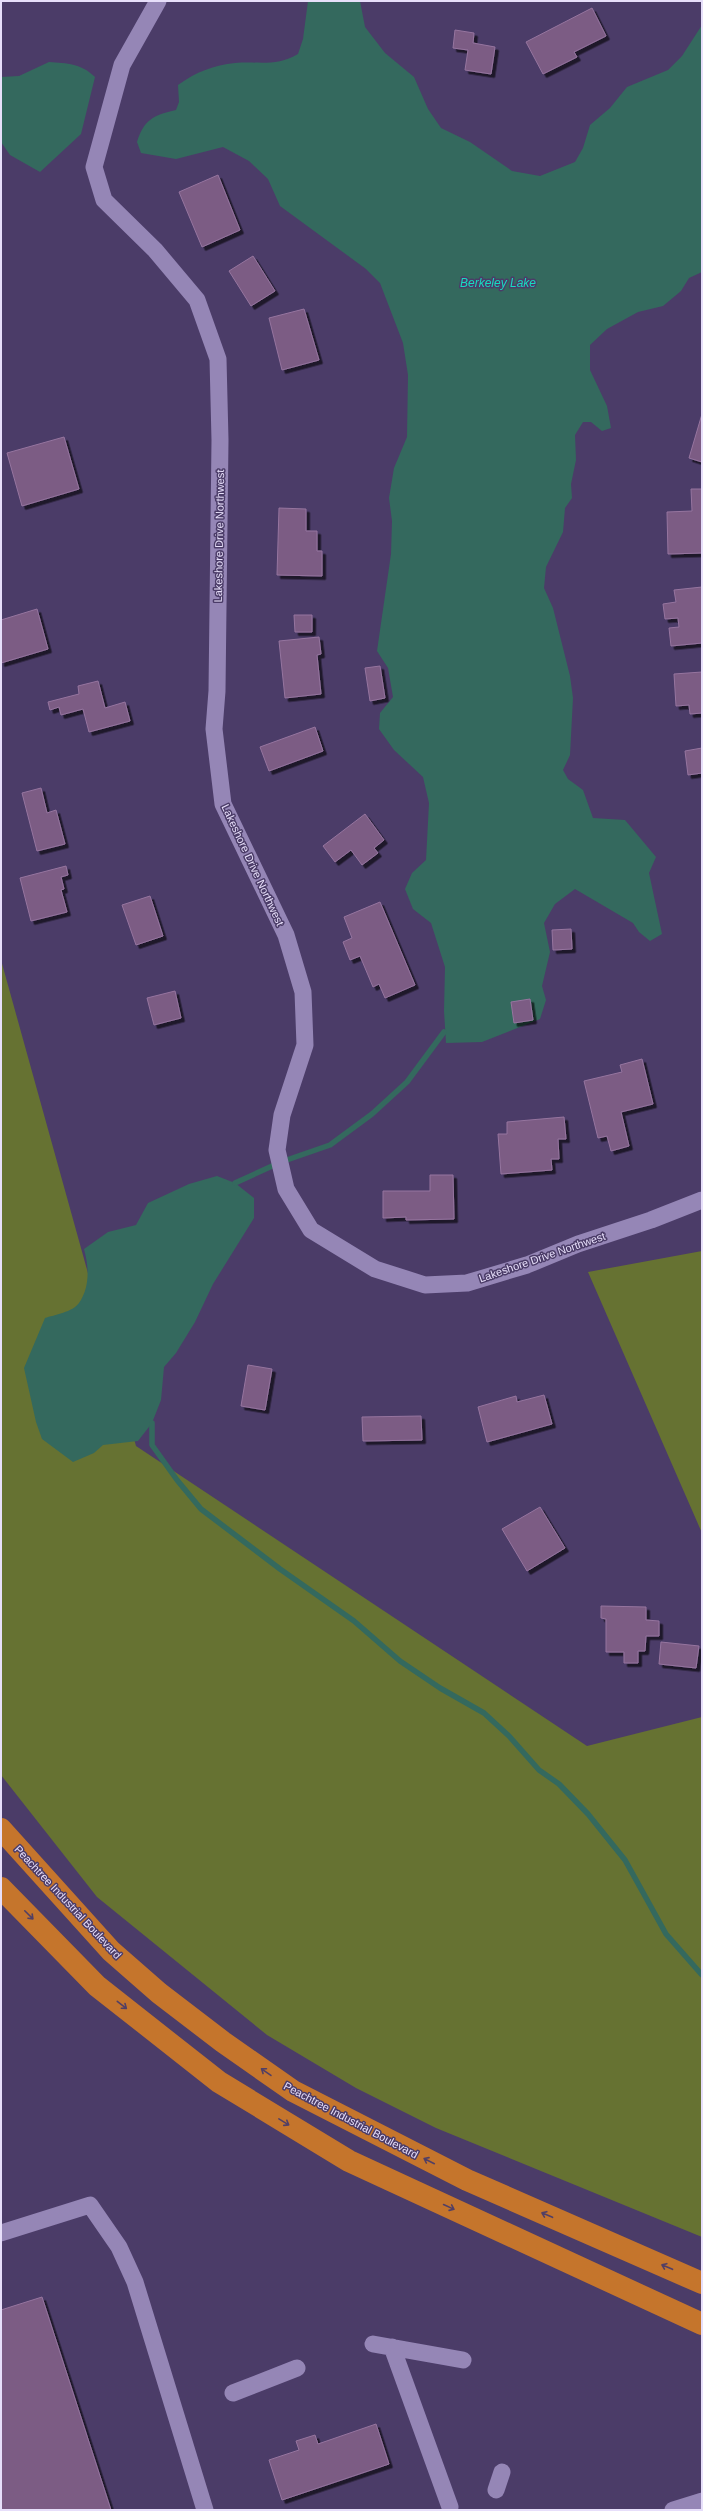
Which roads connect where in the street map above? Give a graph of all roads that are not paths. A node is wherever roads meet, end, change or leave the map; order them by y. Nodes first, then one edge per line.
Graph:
1 (158, 1) edge
2 (702, 1200) edge
3 (1, 1829) edge
4 (1, 1888) edge
5 (1, 2233) edge
6 (702, 2283) edge
7 (702, 2324) edge
8 (373, 2344) dead end
9 (392, 2347) junction
10 (463, 2360) dead end
11 (297, 2368) dead end
12 (233, 2393) dead end
13 (502, 2472) dead end
14 (496, 2490) dead end
15 (702, 2501) edge
16 (450, 2507) dead end
17 (205, 2510) edge
18 (673, 2510) edge

1 - 2 street, Lakeshore Drive Northwest
6 -> 3 highway, Peachtree Industrial Boulevard
4 -> 7 highway
5 - 17 street
8 - 9 street
9 - 10 street
9 - 16 street
11 - 12 street
13 - 14 street
15 - 18 street

